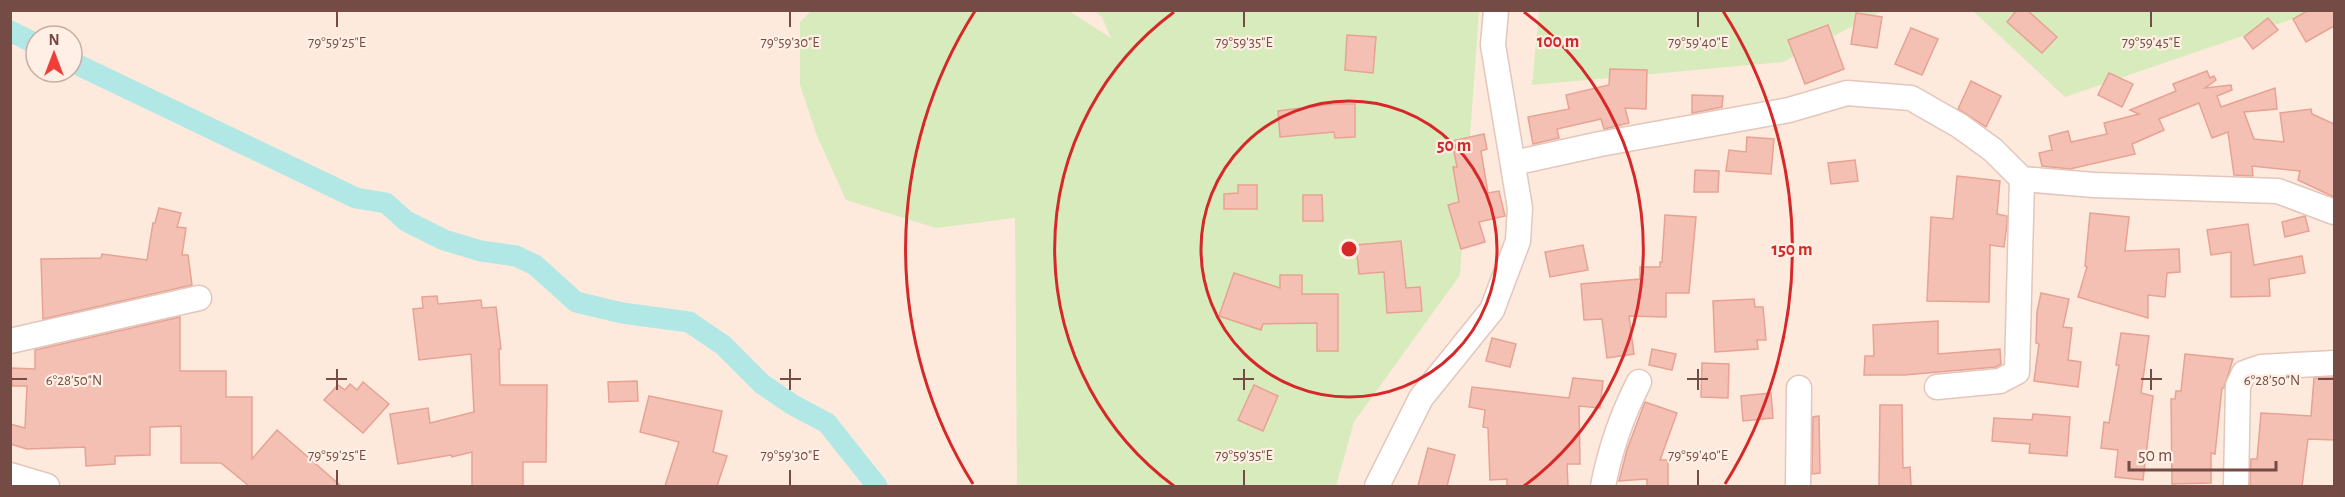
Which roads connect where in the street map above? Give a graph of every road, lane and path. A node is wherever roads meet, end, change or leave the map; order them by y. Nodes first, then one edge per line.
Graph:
1 (1496, 10) edge
2 (1514, 163) junction
3 (2022, 179) junction
4 (2334, 212) edge
5 (198, 298) dead end
6 (10, 341) edge
7 (2334, 363) edge
8 (1639, 382) dead end
9 (1937, 387) dead end
10 (1799, 388) dead end
11 (10, 475) edge
12 (47, 486) edge
13 (1377, 486) edge
14 (1603, 486) edge
15 (1798, 486) edge
16 (2236, 486) edge

1 - 2 street
2 - 3 street
2 - 13 street
3 - 4 street
3 - 9 street
5 - 6 street
7 - 16 street
8 - 14 street
10 - 15 street
11 - 12 street

